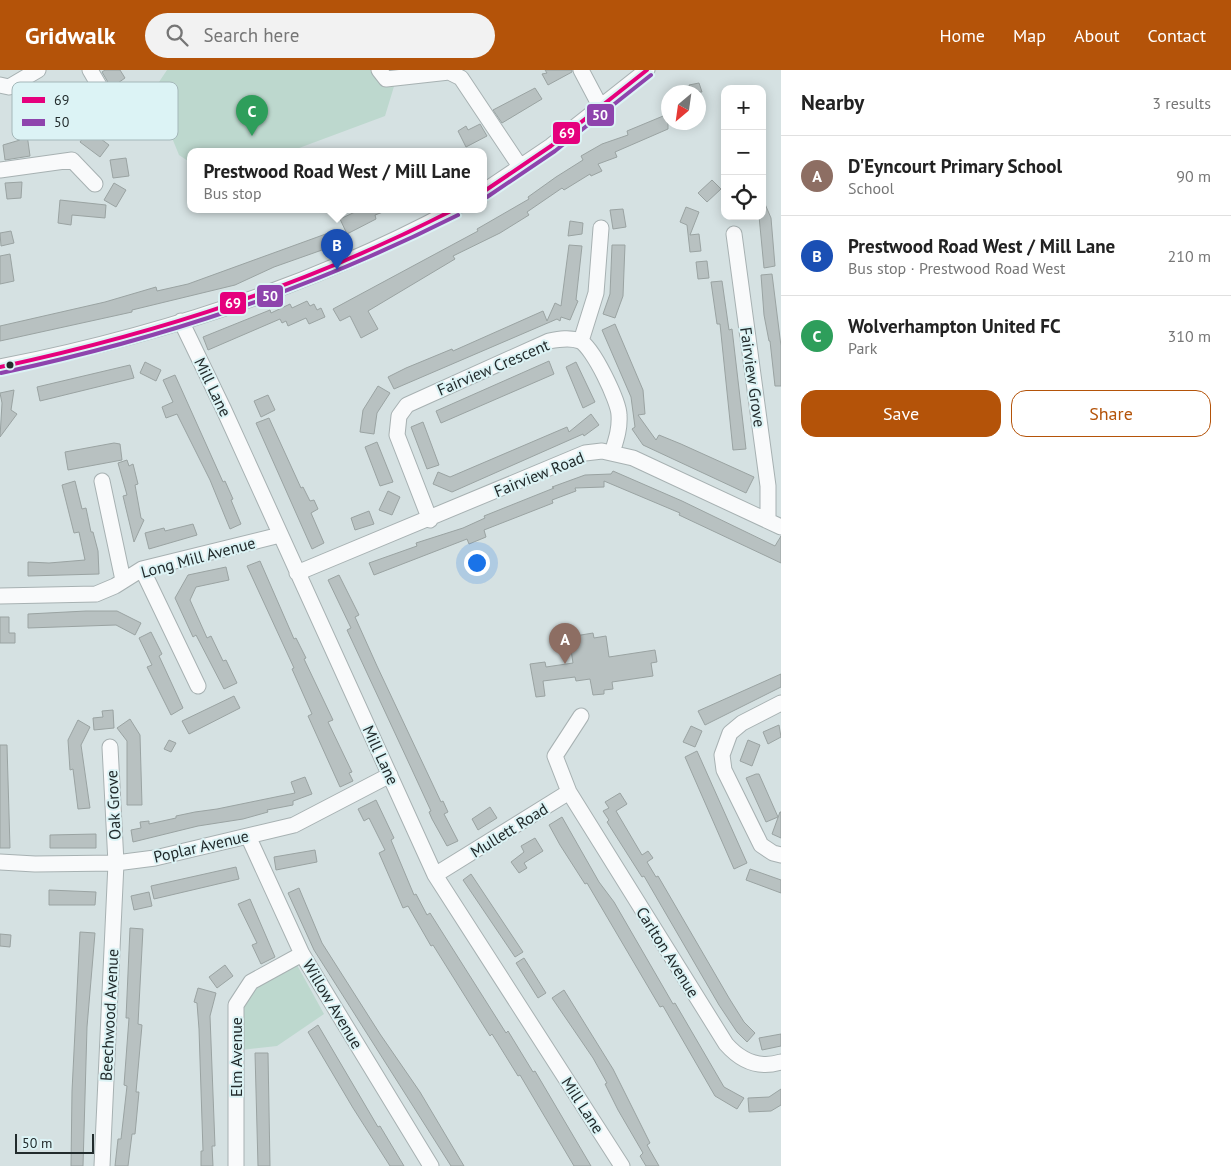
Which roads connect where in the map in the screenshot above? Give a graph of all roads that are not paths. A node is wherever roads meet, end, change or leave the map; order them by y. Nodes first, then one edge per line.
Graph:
1 (38, 70) edge
2 (90, 70) edge
3 (379, 70) edge
4 (581, 70) edge
5 (647, 70) edge
6 (16, 82) edge
7 (97, 82) edge
8 (600, 106) junction
9 (521, 168) junction
10 (0, 170) edge
11 (96, 184) dead end
12 (487, 189) edge
13 (448, 213) edge
14 (601, 228) dead end
15 (734, 234) dead end
16 (181, 322) junction
17 (580, 341) junction
18 (0, 368) edge
19 (612, 453) junction
20 (102, 481) dead end
21 (430, 520) junction
22 (774, 524) edge
23 (280, 535) junction
24 (142, 569) junction
25 (297, 573) junction
26 (123, 580) junction
27 (0, 596) edge
28 (198, 686) dead end
29 (781, 704) edge
30 (581, 716) dead end
31 (110, 748) dead end
32 (390, 775) junction
33 (568, 792) junction
34 (248, 836) junction
35 (781, 855) edge
36 (0, 862) edge
37 (116, 863) junction
38 (435, 875) junction
39 (302, 954) junction
40 (781, 1062) edge
41 (102, 1166) edge
42 (236, 1166) edge
43 (430, 1166) edge
44 (622, 1166) edge

1 - 6 street
2 - 7 street
3 - 9 street
4 - 8 street
5 - 8 street
8 - 9 street
9 - 12 street
10 - 11 street
13 - 16 street
14 - 17 street
15 - 22 street, Fairview Grove
16 - 18 street
16 - 23 street, Mill Lane
17 - 19 street
17 - 21 street, Fairview Crescent
19 - 21 street, Fairview Road
19 - 22 street, Fairview Road
20 - 26 street
21 - 25 street, Fairview Road
23 - 24 street, Long Mill Avenue
23 - 25 street, Mill Lane
24 - 26 street, Long Mill Avenue
24 - 28 street
25 - 32 street, Mill Lane
26 - 27 street, Long Mill Avenue
29 - 35 street
30 - 33 street
31 - 37 street, Oak Grove
32 - 34 street, Poplar Avenue
32 - 38 street, Mill Lane
33 - 38 street, Mullett Road
33 - 40 street, Carlton Avenue
34 - 37 street, Poplar Avenue
34 - 39 street, Willow Avenue
36 - 37 street, Poplar Avenue
37 - 41 street, Beechwood Avenue
38 - 44 street, Mill Lane
39 - 42 street, Elm Avenue
39 - 43 street, Willow Avenue

